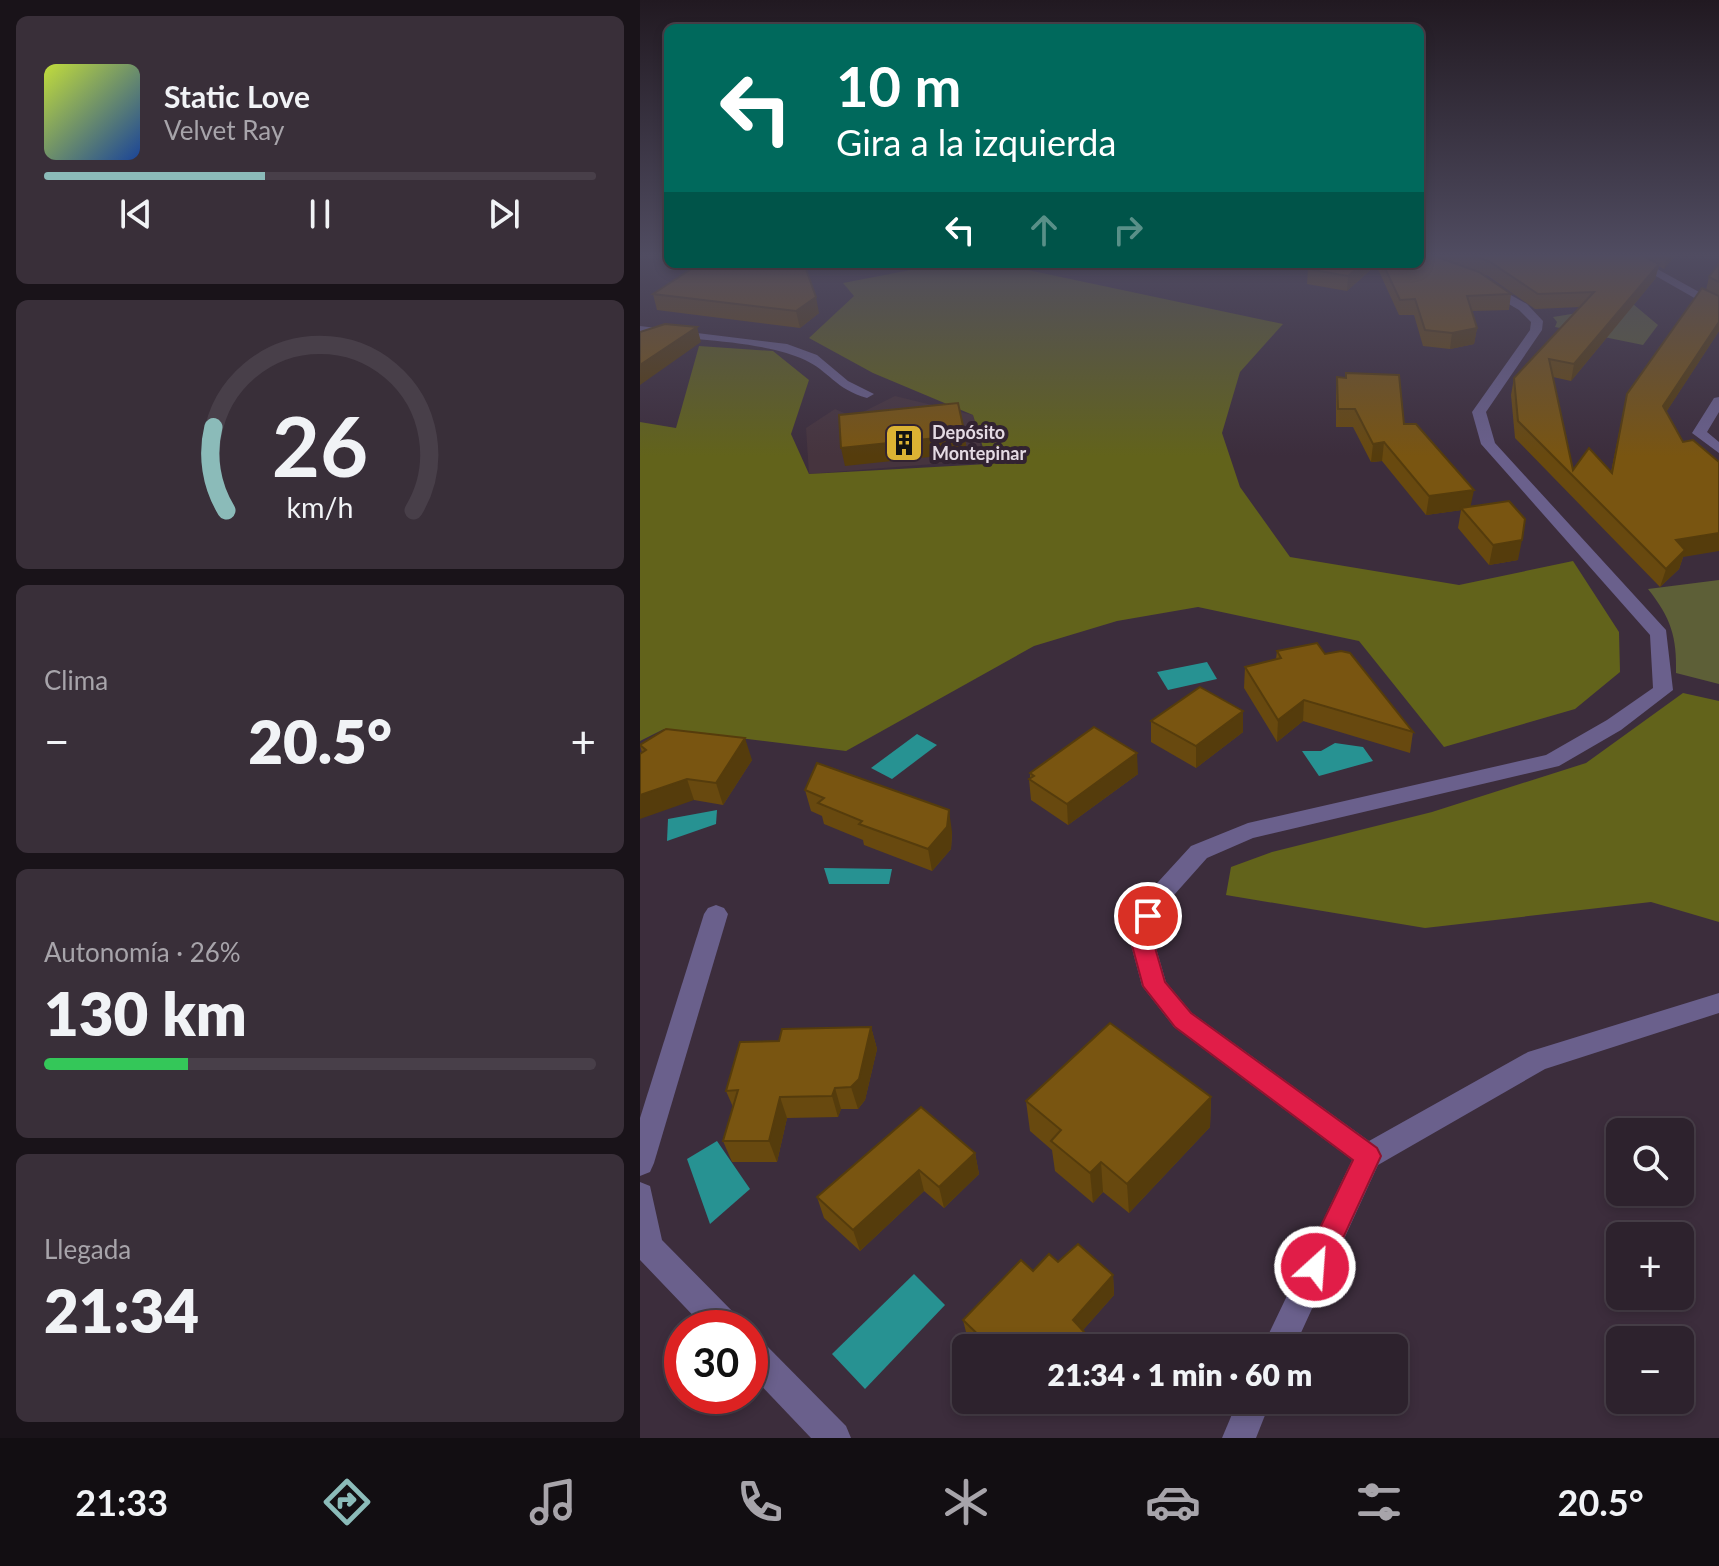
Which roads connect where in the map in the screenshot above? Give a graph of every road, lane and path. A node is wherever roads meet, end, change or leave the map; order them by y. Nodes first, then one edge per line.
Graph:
1 (1537, 322) edge
2 (640, 330) edge
3 (867, 394) dead end
4 (1719, 401) edge
5 (1719, 449) edge
6 (716, 914) dead end
7 (1719, 1003) edge
8 (1368, 1156) junction
9 (640, 1163) edge
10 (640, 1196) edge
11 (709, 1310) edge
12 (1285, 1334) edge
13 (768, 1370) edge
14 (1249, 1414) edge
15 (834, 1438) edge
16 (1239, 1438) edge

1 - 8 street
2 - 3 street
4 - 5 street
6 - 9 street
7 - 8 street
8 - 12 street
10 - 11 street
13 - 15 street
14 - 16 street

